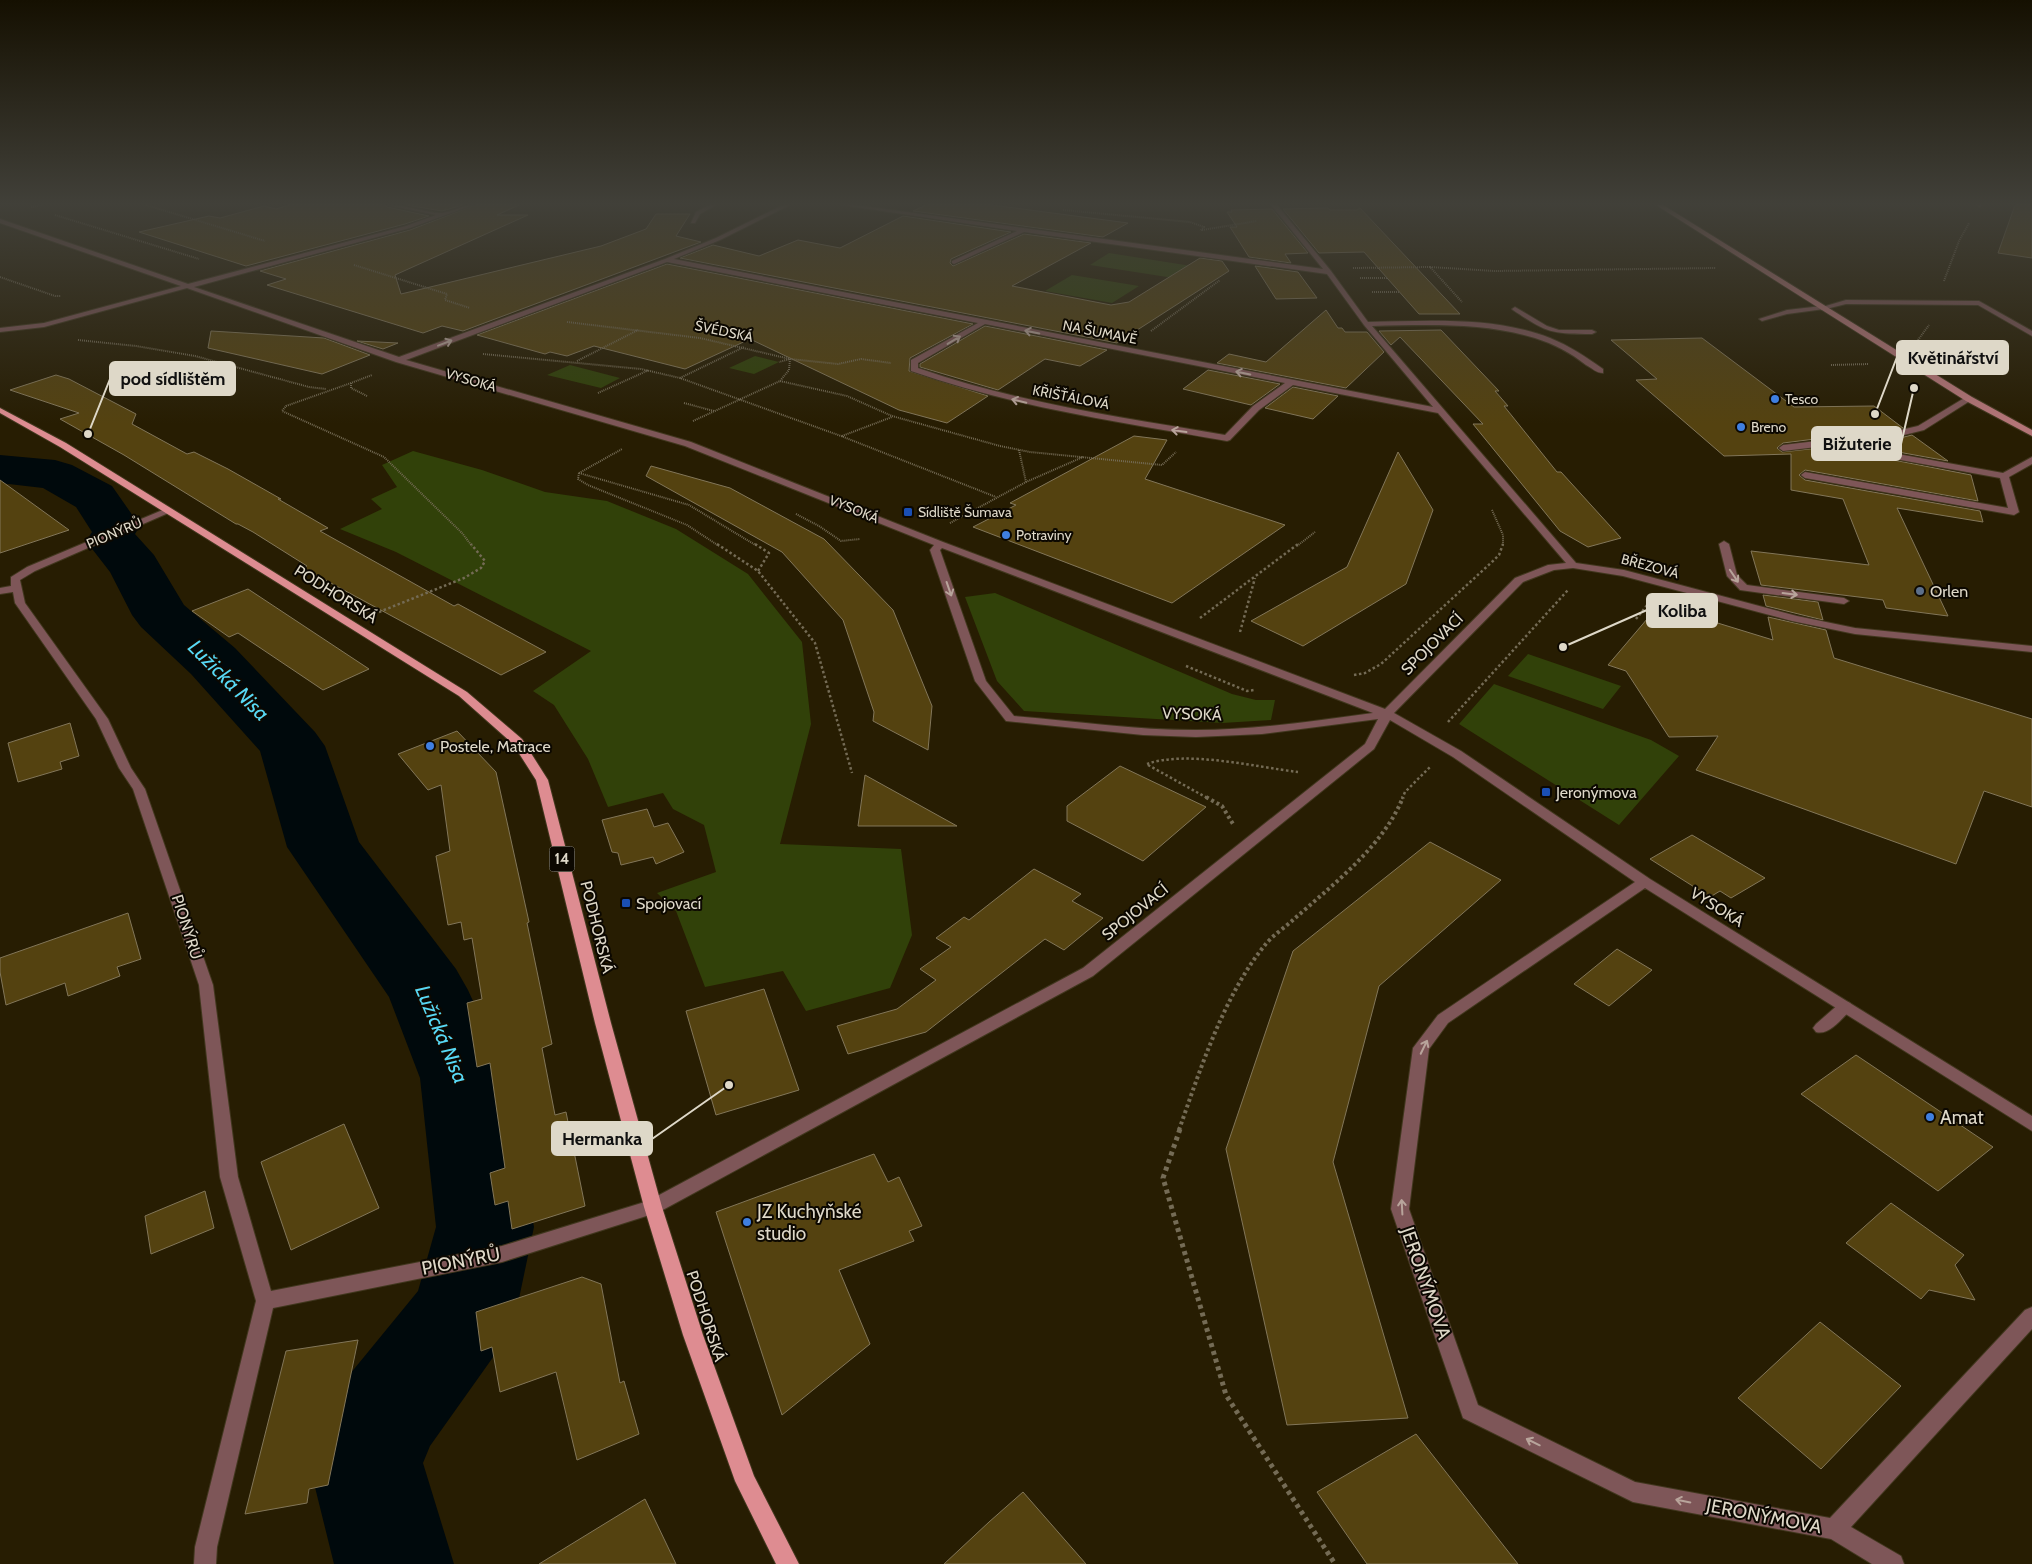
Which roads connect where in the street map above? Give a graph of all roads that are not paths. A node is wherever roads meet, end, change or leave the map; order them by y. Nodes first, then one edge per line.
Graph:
1 (163, 278) edge
2 (216, 278) edge
3 (619, 278) edge
4 (759, 278) edge
5 (1333, 278) edge
6 (1775, 278) edge
7 (186, 286) junction
8 (1822, 308) junction
9 (1515, 309) dead end
10 (1762, 319) dead end
11 (984, 322) junction
12 (1366, 324) junction
13 (2, 330) edge
14 (1592, 332) dead end
15 (2032, 334) edge
16 (399, 360) junction
17 (1600, 371) dead end
18 (1291, 382) junction
19 (1970, 399) junction
20 (0, 410) edge
21 (1440, 411) junction
22 (2032, 433) edge
23 (1783, 448) dead end
24 (1887, 455) dead end
25 (2032, 460) edge
26 (1806, 475) dead end
27 (2004, 476) junction
28 (168, 511) junction
29 (940, 544) junction
30 (1724, 544) dead end
31 (1573, 565) junction
32 (17, 588) junction
33 (0, 590) edge
34 (1844, 601) dead end
35 (2032, 649) edge
36 (1387, 714) junction
37 (1644, 882) junction
38 (1845, 1007) junction
39 (1821, 1028) dead end
40 (2032, 1124) edge
41 (653, 1207) junction
42 (265, 1301) junction
43 (2032, 1316) edge
44 (1834, 1529) junction
45 (205, 1564) edge
46 (788, 1564) edge
47 (1893, 1564) edge

1 - 7 street, VYSOKÁ
2 - 7 street
16 -> 3 street
4 - 11 street, NA ŠUMAVĚ
5 - 12 street
6 - 8 street
7 - 13 street
7 - 16 street, VYSOKÁ
8 - 10 street
8 - 15 street
8 - 19 street
9 - 14 street
18 -> 11 street, NA ŠUMAVĚ
18 -> 11 street, KŘIŠŤÁLOVÁ
12 - 17 street
12 - 21 street
16 - 29 street, VYSOKÁ
18 - 21 street, NA ŠUMAVĚ
19 - 22 street
19 - 23 street
20 - 28 main road, PODHORSKÁ / 14
21 - 31 street
24 - 27 street
25 - 27 street
26 - 27 street
28 - 32 street, PIONÝRŮ
28 - 41 main road, PODHORSKÁ / 14
29 - 36 street, VYSOKÁ
29 -> 36 street, VYSOKÁ
30 -> 34 street
31 - 35 street, BŘEZOVÁ
31 - 36 street, SPOJOVACÍ
32 - 33 street
32 - 42 street, PIONÝRŮ
36 - 37 street, VYSOKÁ
36 - 41 street, SPOJOVACÍ
37 - 38 street, VYSOKÁ
44 -> 37 street, JERONÝMOVA
38 - 39 street
38 - 40 street, VYSOKÁ
41 - 42 street, PIONÝRŮ
41 - 46 main road, PODHORSKÁ / 14
42 - 45 street, PIONÝRŮ
43 - 44 street, JERONÝMOVA
44 - 47 street, JERONÝMOVA

